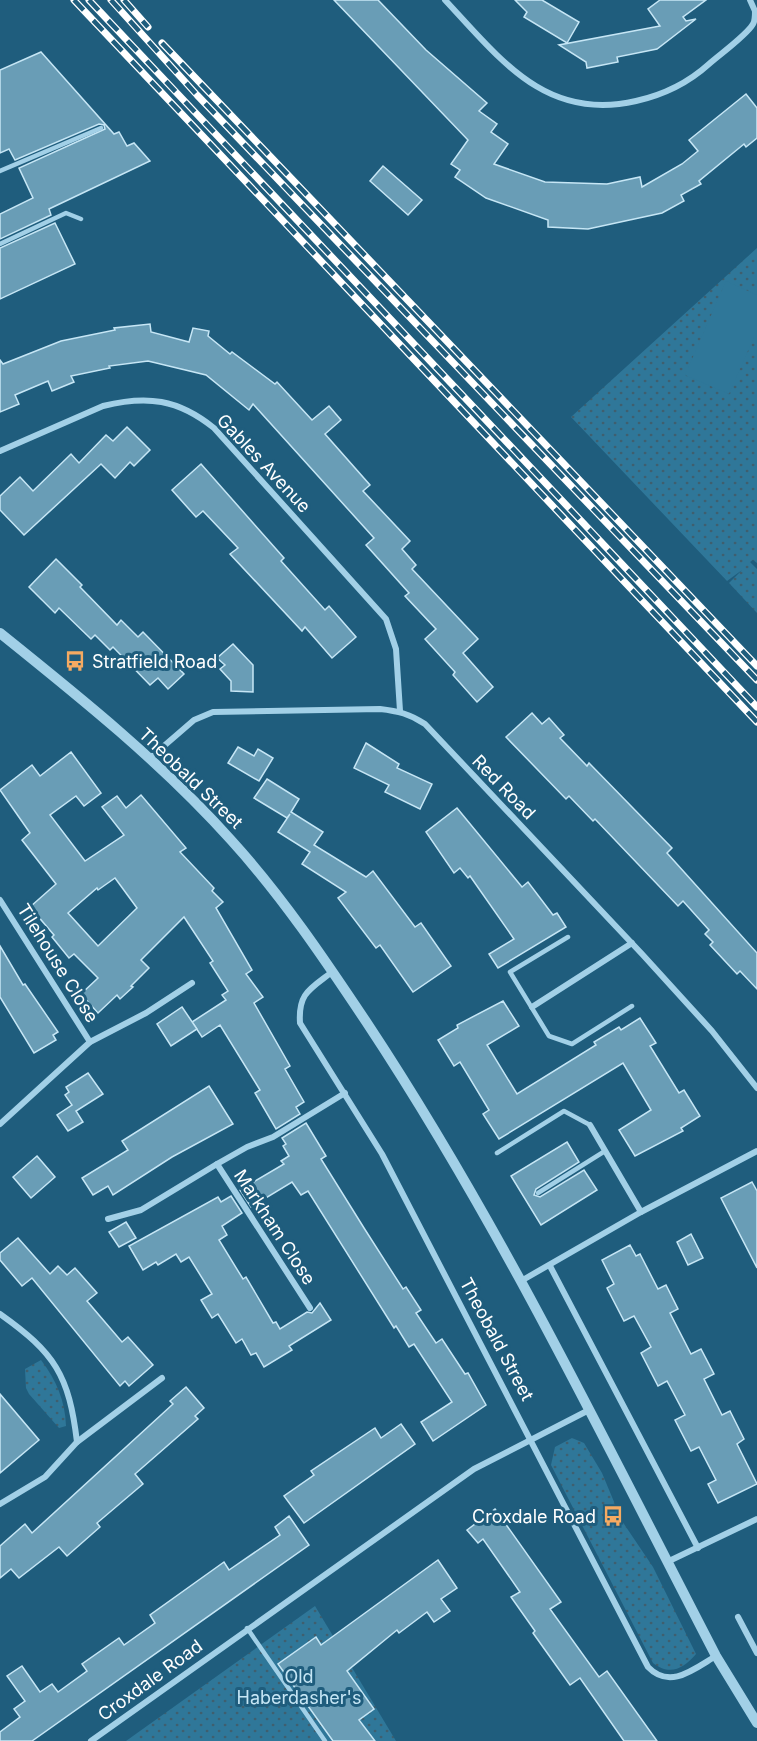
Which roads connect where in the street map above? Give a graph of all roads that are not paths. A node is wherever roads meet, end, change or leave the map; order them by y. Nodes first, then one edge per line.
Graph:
1 (446, 0) edge
2 (750, 0) edge
3 (756, 11) edge
4 (101, 128) dead end
5 (0, 171) edge
6 (81, 219) dead end
7 (0, 243) edge
8 (0, 451) edge
9 (0, 633) edge
10 (399, 711) junction
11 (150, 758) junction
12 (0, 900) edge
13 (568, 937) dead end
14 (632, 943) junction
15 (332, 972) junction
16 (192, 983) dead end
17 (632, 1006) dead end
18 (532, 1007) junction
19 (90, 1042) junction
20 (757, 1088) edge
21 (345, 1093) junction
22 (0, 1124) edge
23 (590, 1125) joint
24 (605, 1151) junction
25 (757, 1151) edge
26 (497, 1153) dead end
27 (217, 1164) junction
28 (538, 1193) dead end
29 (641, 1212) junction
30 (108, 1219) dead end
31 (550, 1266) junction
32 (521, 1281) junction
33 (310, 1308) dead end
34 (0, 1314) edge
35 (162, 1378) dead end
36 (589, 1410) junction
37 (530, 1439) junction
38 (77, 1442) junction
39 (0, 1504) edge
40 (757, 1519) edge
41 (698, 1548) junction
42 (667, 1562) junction
43 (738, 1617) dead end
44 (248, 1628) junction
45 (757, 1653) edge
46 (716, 1656) junction
47 (757, 1723) edge
48 (91, 1741) edge
49 (325, 1741) edge

1 - 3 street
2 - 3 street
4 - 5 lane
6 - 7 lane
8 - 10 street, Gables Avenue
9 - 11 street, Theobald Street
10 - 11 street, Red Road
10 - 14 street, Red Road
11 - 15 street, Theobald Street
12 - 19 street, Tilehouse Close
13 - 18 lane
14 - 18 street
14 - 20 street, Red Road
15 - 21 street, Theobald Street
15 - 32 street, Theobald Street
16 - 19 street
17 - 18 lane
19 - 22 street
21 - 27 street, Markham Close
21 - 37 street, Theobald Street
23 - 24 street
23 - 26 lane
24 - 28 lane
24 - 29 street
25 - 29 street
27 - 30 street
27 - 33 street, Markham Close
29 - 31 street
31 - 32 street
31 - 41 street
32 - 36 street, Theobald Street
34 - 38 street
35 - 38 street
36 - 37 street, Croxdale Road
36 - 42 street, Theobald Street
37 - 44 street, Croxdale Road
37 - 46 street, Theobald Street
38 - 39 street
40 - 41 street
41 - 42 street
42 - 46 street, Theobald Street
43 - 45 street
44 - 48 street, Croxdale Road
44 - 49 lane
46 - 47 street, Theobald Street

